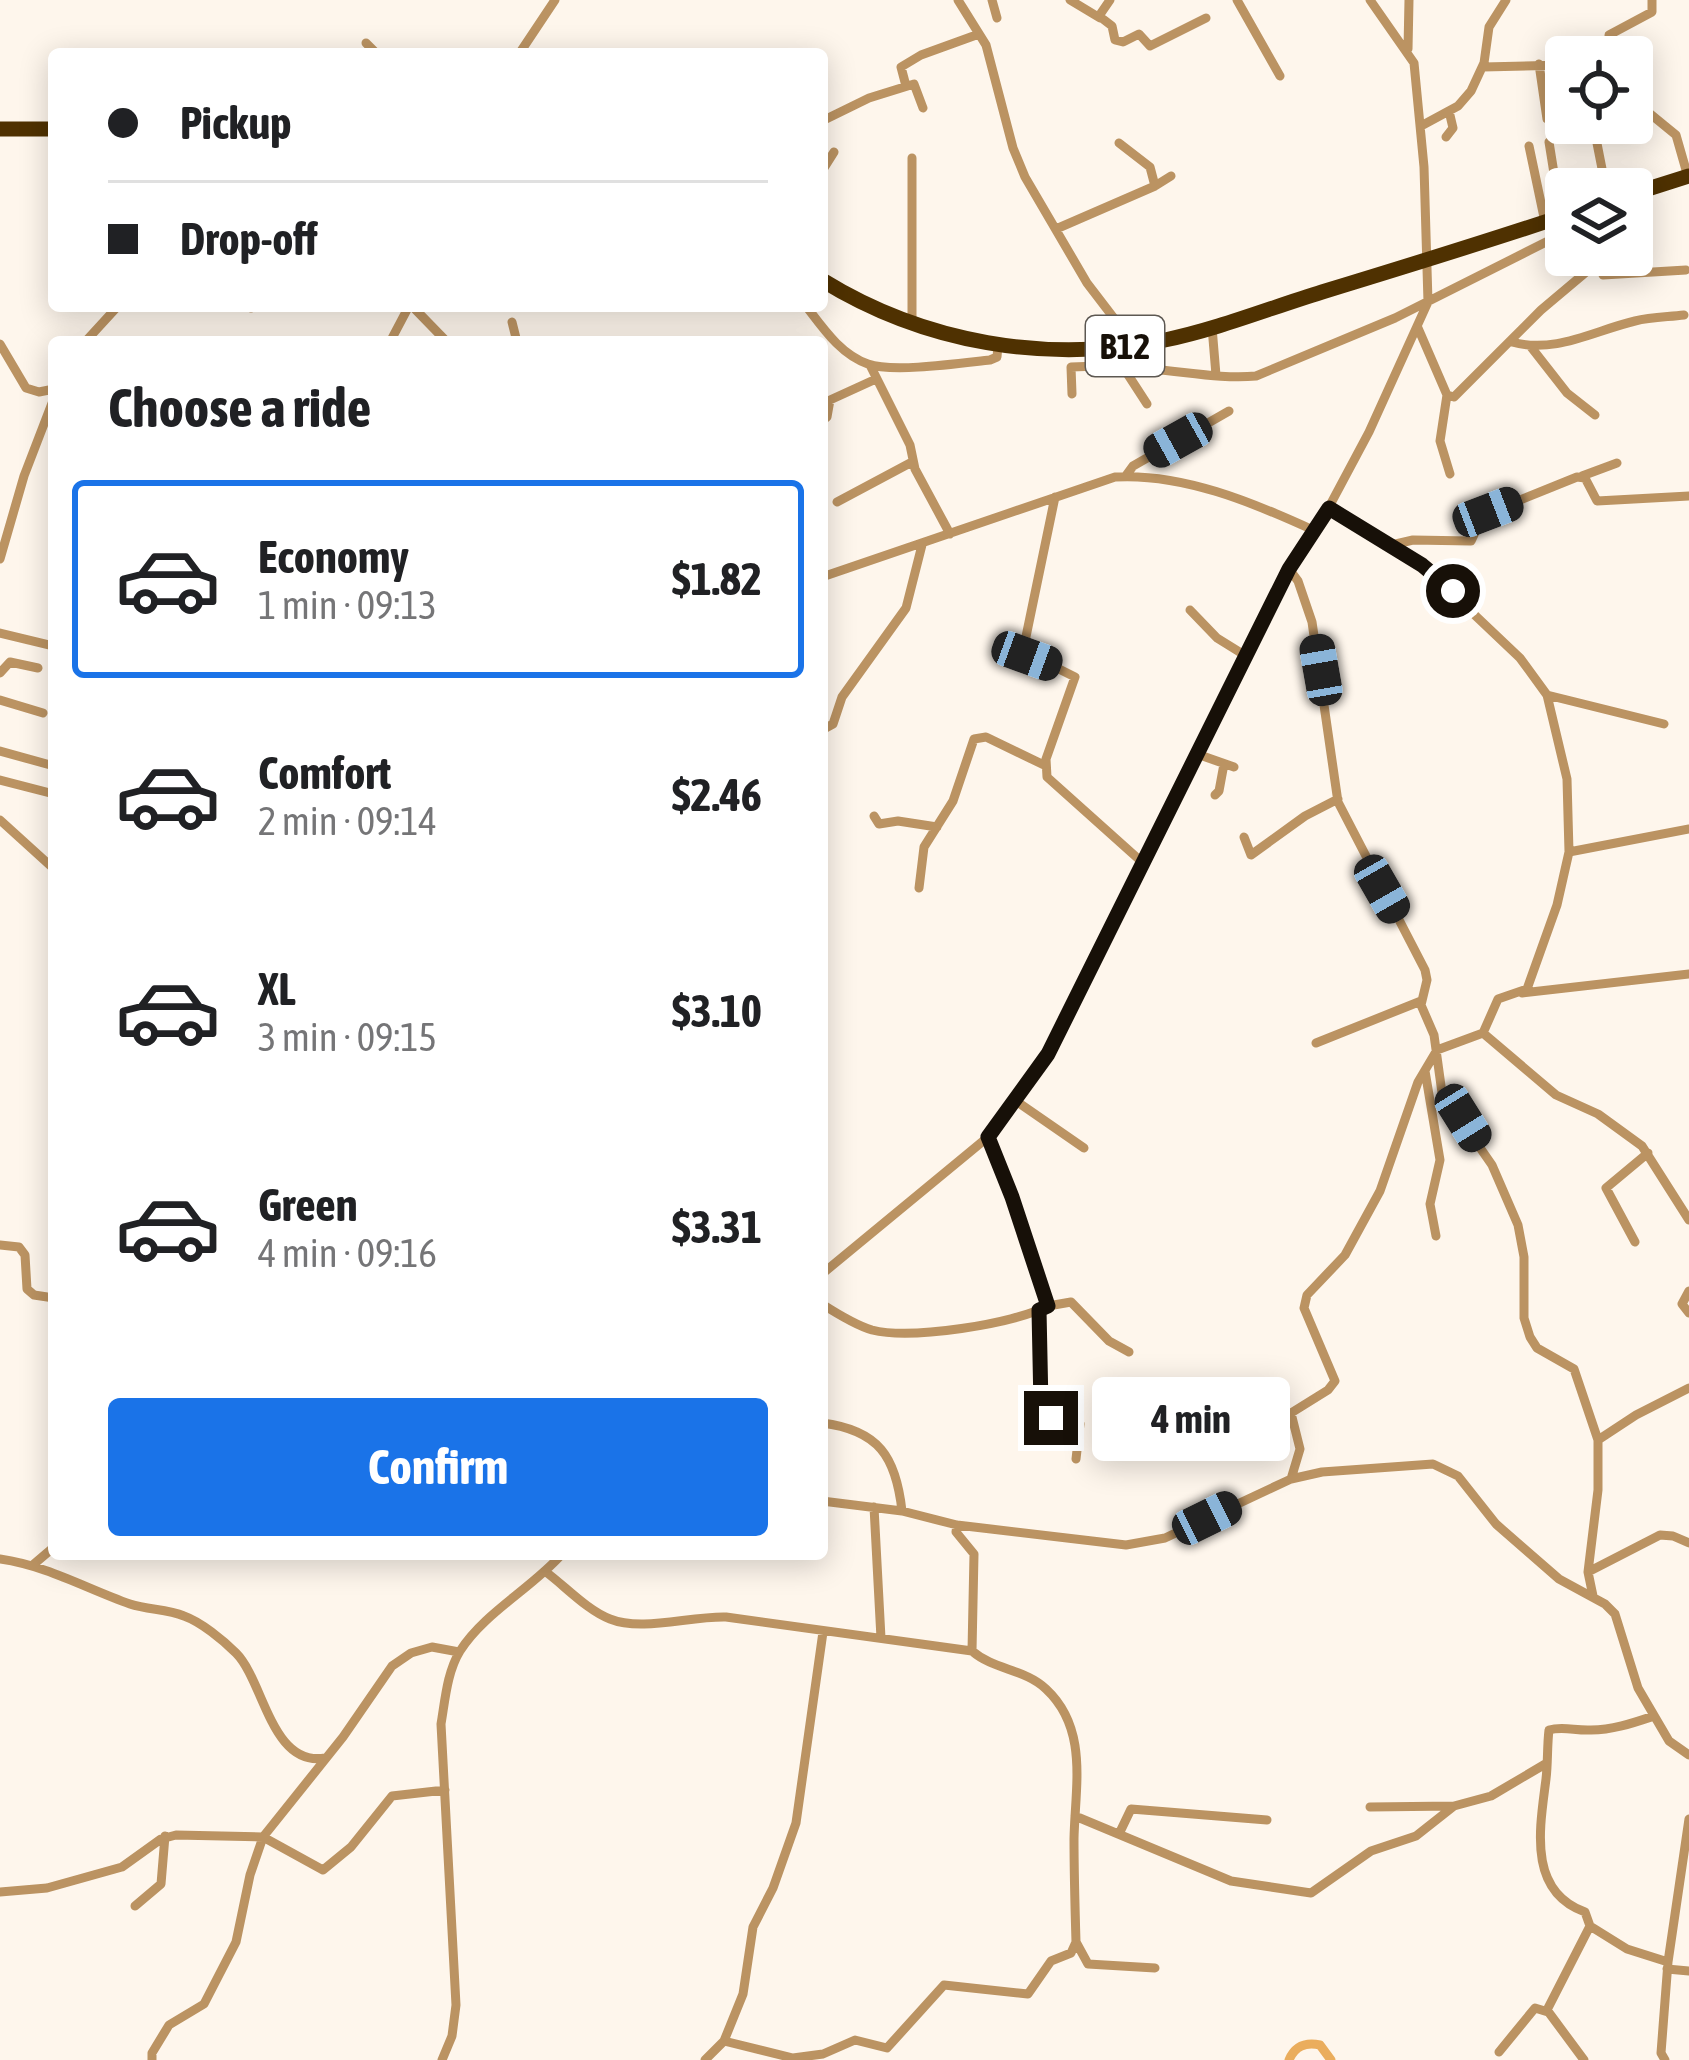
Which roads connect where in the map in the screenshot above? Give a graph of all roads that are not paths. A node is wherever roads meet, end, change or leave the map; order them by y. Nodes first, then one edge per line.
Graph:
1 (555, 0) edge
2 (958, 0) edge
3 (992, 0) edge
4 (1070, 0) edge
5 (1110, 0) edge
6 (1237, 0) edge
7 (1370, 0) edge
8 (1409, 0) edge
9 (1506, 0) edge
10 (1652, 0) edge
11 (997, 18) dead end
12 (1100, 18) junction
13 (1206, 18) dead end
14 (980, 34) junction
15 (1610, 36) edge
16 (366, 43) dead end
17 (371, 48) edge
18 (522, 48) edge
19 (1408, 50) junction
20 (1540, 64) junction
21 (1545, 64) edge
22 (1483, 67) junction
23 (1280, 76) dead end
24 (906, 86) junction
25 (1545, 103) edge
26 (923, 108) dead end
27 (1449, 111) junction
28 (1653, 116) edge
29 (828, 118) edge
30 (1421, 126) junction
31 (0, 128) edge
32 (48, 129) edge
33 (1446, 137) dead end
34 (1119, 143) dead end
35 (1529, 146) dead end
36 (834, 152) dead end
37 (912, 158) dead end
38 (828, 162) edge
39 (1171, 176) dead end
40 (1688, 177) edge
41 (1155, 186) junction
42 (1545, 186) edge
43 (1653, 188) edge
44 (1545, 225) edge
45 (1056, 229) junction
46 (1545, 230) edge
47 (1428, 260) junction
48 (1686, 270) dead end
49 (1653, 272) edge
50 (1579, 276) edge
51 (828, 283) edge
52 (1428, 302) junction
53 (112, 312) edge
54 (416, 312) edge
55 (1684, 315) dead end
56 (512, 322) dead end
57 (912, 324) junction
58 (1212, 326) junction
59 (1418, 328) junction
60 (90, 336) edge
61 (441, 336) edge
62 (516, 336) edge
63 (828, 341) edge
64 (1512, 342) junction
65 (0, 344) edge
66 (998, 345) junction
67 (1119, 346) junction
68 (1531, 347) junction
69 (869, 365) junction
70 (1099, 366) junction
71 (1127, 368) junction
72 (1216, 375) junction
73 (876, 379) junction
74 (48, 393) edge
75 (1072, 394) dead end
76 (1447, 395) junction
77 (1147, 404) dead end
78 (48, 410) edge
79 (828, 411) edge
80 (1229, 411) dead end
81 (1595, 415) dead end
82 (913, 462) junction
83 (1617, 464) dead end
84 (1450, 474) dead end
85 (1582, 476) junction
86 (1125, 477) junction
87 (1689, 496) edge
88 (1055, 497) junction
89 (837, 502) dead end
90 (1329, 508) junction
91 (1312, 530) junction
92 (950, 534) junction
93 (922, 545) junction
94 (1387, 546) junction
95 (0, 559) edge
96 (1289, 569) junction
97 (828, 576) edge
98 (1190, 610) dead end
99 (0, 633) edge
100 (48, 645) edge
101 (1246, 656) junction
102 (38, 668) dead end
103 (0, 673) edge
104 (1547, 695) junction
105 (0, 700) edge
106 (43, 713) dead end
107 (1664, 724) dead end
108 (828, 727) edge
109 (0, 751) edge
110 (1197, 754) junction
111 (48, 765) edge
112 (1045, 765) junction
113 (0, 780) edge
114 (48, 792) edge
115 (1215, 795) dead end
116 (1338, 800) junction
117 (874, 816) dead end
118 (0, 820) edge
119 (937, 827) junction
120 (1689, 829) edge
121 (1244, 837) dead end
122 (1569, 852) junction
123 (1143, 863) junction
124 (48, 864) edge
125 (919, 888) dead end
126 (1689, 974) edge
127 (1522, 993) junction
128 (1421, 1000) junction
129 (1483, 1033) junction
130 (1316, 1043) dead end
131 (1437, 1050) junction
132 (1425, 1071) junction
133 (1016, 1101) junction
134 (988, 1137) junction
135 (1084, 1148) dead end
136 (1648, 1153) junction
137 (1689, 1220) edge
138 (1436, 1236) dead end
139 (1636, 1242) dead end
140 (0, 1245) edge
141 (828, 1269) edge
142 (1689, 1291) edge
143 (48, 1297) edge
144 (828, 1307) edge
145 (1043, 1308) junction
146 (1689, 1313) edge
147 (1129, 1352) dead end
148 (1689, 1388) edge
149 (828, 1424) edge
150 (1598, 1439) junction
151 (1076, 1459) dead end
152 (1291, 1479) junction
153 (828, 1503) edge
154 (874, 1507) junction
155 (902, 1511) junction
156 (957, 1525) junction
157 (1689, 1543) edge
158 (48, 1552) edge
159 (0, 1559) edge
160 (557, 1560) edge
161 (34, 1564) junction
162 (1588, 1571) junction
163 (546, 1572) junction
164 (1593, 1596) junction
165 (823, 1631) junction
166 (880, 1638) junction
167 (972, 1651) junction
168 (459, 1652) junction
169 (1654, 1716) junction
170 (1689, 1755) edge
171 (325, 1758) junction
172 (1547, 1763) junction
173 (445, 1790) junction
174 (1454, 1806) junction
175 (1370, 1807) dead end
176 (1076, 1816) junction
177 (1689, 1819) edge
178 (1267, 1820) dead end
179 (1119, 1834) junction
180 (165, 1836) junction
181 (263, 1837) junction
182 (0, 1892) edge
183 (135, 1906) dead end
184 (1590, 1926) junction
185 (1076, 1942) junction
186 (1667, 1966) junction
187 (1155, 1968) dead end
188 (1689, 1971) edge
189 (1548, 2012) junction
190 (724, 2041) junction
191 (1499, 2052) dead end
192 (1663, 2059) edge
193 (152, 2060) edge
194 (442, 2060) edge
195 (705, 2060) edge
196 (1584, 2060) edge

1 - 18 street
2 - 14 street
3 - 11 street
4 - 12 street
5 - 12 street
6 - 23 street
7 - 19 street
8 - 19 street
9 - 22 street
10 - 15 street
12 - 13 street
14 - 24 street
14 - 45 street
16 - 17 street
19 - 30 street
20 - 21 street
20 - 22 street
20 - 25 street
22 - 27 street
24 - 26 street
24 - 29 street
27 - 30 street
27 - 33 street
28 - 40 street
30 - 47 street
31 - 32 highway
34 - 41 street
35 - 42 street
36 - 38 street
37 - 57 street
39 - 41 street
40 - 43 highway
41 - 45 street
44 - 47 highway, B12
45 - 67 street
46 - 52 street
47 - 52 street
47 - 58 highway, B12
48 - 49 street
50 - 64 street
51 - 57 highway, B12
52 - 59 street
52 - 72 street
53 - 60 street
54 - 61 street
55 - 68 street
56 - 62 street
57 - 66 highway, B12
58 - 67 highway, B12
58 - 72 street
59 - 76 street
59 - 90 street
63 - 69 street
64 - 68 street
64 - 76 street
65 - 74 street
66 - 67 highway, B12
66 - 69 street
67 - 70 street
67 - 71 street
68 - 81 street
69 - 73 street
70 - 71 street
70 - 75 street
71 - 72 street
71 - 77 street
73 - 79 street
73 - 82 street
76 - 84 street
78 - 95 street
80 - 86 street
82 - 89 street
82 - 92 street
83 - 85 street
85 - 87 street
85 - 94 street
86 - 88 street
86 - 91 street
88 - 92 street
88 - 112 street
90 - 91 street
90 - 94 street
91 - 96 street
92 - 93 street
93 - 97 street
93 - 108 street
94 - 104 street
96 - 101 street
96 - 116 street
98 - 101 street
99 - 100 street
101 - 110 street
102 - 103 street
104 - 107 street
104 - 122 street
105 - 106 street
109 - 111 street
110 - 115 street
110 - 123 street
112 - 119 street
112 - 123 street
113 - 114 street
116 - 121 street
116 - 128 street
117 - 119 street
118 - 124 street
119 - 125 street
120 - 122 street
122 - 127 street
123 - 133 street
126 - 127 street
127 - 129 street
128 - 130 street
128 - 131 street
129 - 131 street
129 - 136 street
131 - 132 street
131 - 150 street
132 - 138 street
132 - 152 street
133 - 134 street
133 - 135 street
134 - 141 street
134 - 145 street
136 - 137 street
136 - 139 street
140 - 143 street
142 - 146 street
144 - 145 street
145 - 147 street
145 - 151 street
148 - 150 street
149 - 155 street
150 - 162 street
152 - 156 street
152 - 164 street
153 - 154 street
154 - 155 street
154 - 166 street
155 - 156 street
156 - 167 street
157 - 162 street
158 - 161 street
159 - 161 street
160 - 163 street
161 - 171 street
162 - 164 street
163 - 165 street
163 - 168 street
164 - 169 street
165 - 166 street
165 - 190 street
166 - 167 street
167 - 176 street
168 - 171 street
168 - 173 street
169 - 170 street
169 - 172 street
171 - 181 street
172 - 174 street
172 - 184 street
173 - 181 street
173 - 194 street
174 - 175 street
174 - 179 street
176 - 179 street
176 - 185 street
177 - 186 street
178 - 179 street
180 - 181 street
180 - 182 street
180 - 183 street
181 - 193 street
184 - 186 street
184 - 189 street
185 - 187 street
185 - 190 street
186 - 188 street
186 - 192 street
189 - 191 street
189 - 196 street
190 - 195 street

